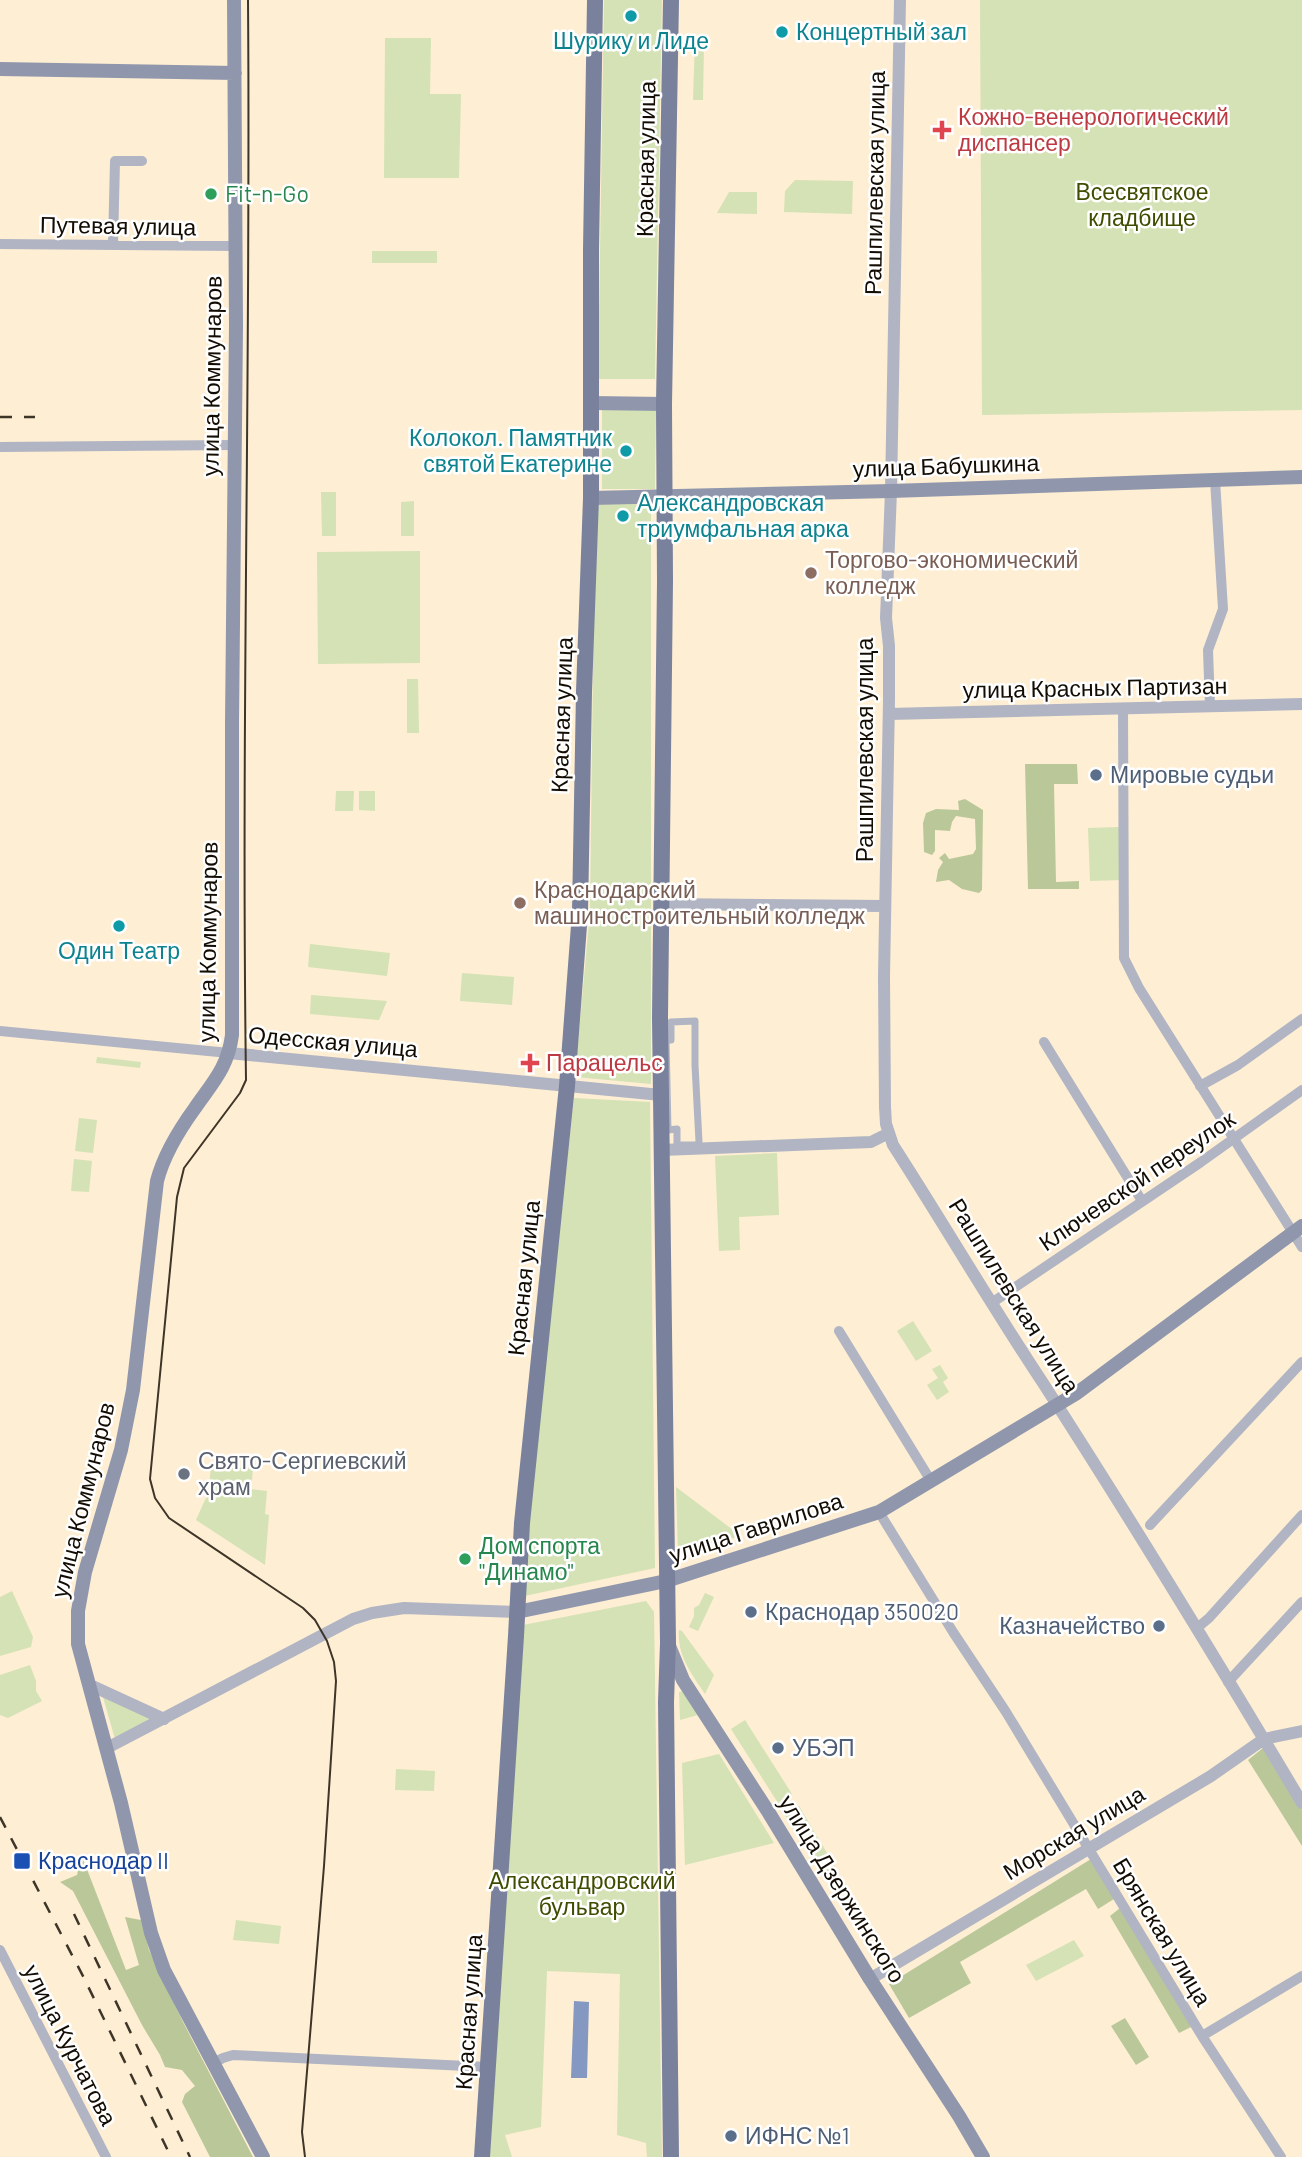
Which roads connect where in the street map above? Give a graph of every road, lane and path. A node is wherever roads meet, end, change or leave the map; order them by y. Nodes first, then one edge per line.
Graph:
1 (234, 0) edge
2 (595, 0) edge
3 (671, 0) edge
4 (900, 0) edge
5 (0, 69) edge
6 (235, 73) junction
7 (142, 160) dead end
8 (0, 243) edge
9 (113, 245) junction
10 (236, 246) junction
11 (591, 403) junction
12 (664, 404) junction
13 (233, 444) junction
14 (0, 447) edge
15 (1302, 477) edge
16 (1215, 480) junction
17 (891, 491) junction
18 (664, 495) junction
19 (591, 498) junction
20 (1302, 704) edge
21 (1210, 706) junction
22 (1123, 708) junction
23 (889, 714) junction
24 (662, 904) junction
25 (885, 906) junction
26 (1302, 1018) edge
27 (0, 1031) edge
28 (1044, 1042) dead end
29 (229, 1054) junction
30 (567, 1086) junction
31 (1200, 1086) junction
32 (1302, 1090) edge
33 (661, 1096) junction
34 (889, 1133) junction
35 (1235, 1138) junction
36 (699, 1142) joint
37 (662, 1150) junction
38 (1142, 1201) junction
39 (1297, 1229) edge
40 (1302, 1247) edge
41 (993, 1302) junction
42 (839, 1331) dead end
43 (1302, 1362) edge
44 (1057, 1405) junction
45 (931, 1482) junction
46 (879, 1512) junction
47 (1302, 1515) edge
48 (1150, 1525) dead end
49 (666, 1581) junction
50 (640, 1587) junction
51 (667, 1602) junction
52 (1302, 1602) edge
53 (517, 1612) junction
54 (1197, 1628) junction
55 (668, 1643) junction
56 (1228, 1682) junction
57 (90, 1685) junction
58 (164, 1719) junction
59 (1302, 1731) edge
60 (1264, 1739) junction
61 (107, 1748) junction
62 (1302, 1802) edge
63 (1089, 1849) junction
64 (0, 1950) edge
65 (1302, 1976) edge
66 (870, 1979) junction
67 (1202, 2036) junction
68 (214, 2063) junction
69 (488, 2067) junction
70 (106, 2157) edge
71 (263, 2157) edge
72 (482, 2157) edge
73 (671, 2157) edge
74 (983, 2157) edge
75 (1280, 2157) edge

1 - 6 main road, улица Коммунаров
2 - 11 main road, Красная улица
3 - 12 main road, Красная улица
4 - 17 street, Рашпилевская улица
5 - 6 main road
6 - 10 main road, улица Коммунаров
7 - 9 street
8 - 9 street, Путевая улица
9 - 10 street, Путевая улица
10 - 13 main road, улица Коммунаров
11 - 12 main road
11 - 19 main road, Красная улица
12 - 18 main road, Красная улица
13 - 14 street
13 - 29 main road, улица Коммунаров
15 - 16 main road, улица Бабушкина
16 - 17 main road, улица Бабушкина
16 - 21 street
17 - 18 main road, улица Бабушкина
17 - 23 street, Рашпилевская улица
18 - 19 main road, улица Бабушкина
18 - 24 main road, Красная улица
19 - 30 main road, Красная улица
20 - 21 street, улица Красных Партизан
21 - 22 street, улица Красных Партизан
22 - 23 street, улица Красных Партизан
22 - 31 street
23 - 25 street, Рашпилевская улица
24 - 25 street
24 - 33 main road, Красная улица
25 - 34 street, Рашпилевская улица
26 - 31 street
27 - 29 street, Одесская улица
28 - 38 street
29 - 30 street, Одесская улица
29 - 57 main road, улица Коммунаров
30 - 33 street, Одесская улица
30 - 53 main road, Красная улица
31 - 35 street
32 - 35 street, Ключевской переулок
33 - 37 main road, Красная улица
34 - 37 street
34 - 41 street, Рашпилевская улица
35 - 38 street, Ключевской переулок
35 - 39 street
36 - 36 street
37 - 49 main road, Красная улица
38 - 41 street, Ключевской переулок
39 - 40 street
39 - 44 main road, улица Гаврилова
41 - 44 street, Рашпилевская улица
42 - 45 street
43 - 48 street
44 - 45 main road, улица Гаврилова
44 - 54 street, Рашпилевская улица
45 - 46 main road, улица Гаврилова
46 - 49 main road, улица Гаврилова
46 - 63 street, Брянская улица
47 - 54 street
49 - 50 main road, улица Гаврилова
49 - 51 main road, Красная улица
50 - 51 main road
50 - 53 main road, улица Гаврилова
51 - 55 main road, Красная улица
52 - 56 street
53 - 58 street, улица Гаврилова
53 - 69 main road, Красная улица
54 - 56 street, Рашпилевская улица
55 - 66 main road, улица Дзержинского
55 - 73 main road, Красная улица
56 - 60 street, Рашпилевская улица
57 - 58 street
57 - 61 main road, улица Коммунаров
58 - 61 street, улица Гаврилова
59 - 60 street, Морская улица
60 - 62 street, Рашпилевская улица
60 - 63 street, Морская улица
61 - 68 main road, улица Коммунаров
63 - 66 street, Морская улица
63 - 67 street, Брянская улица
64 - 70 street, улица Курчатова
65 - 67 street
66 - 74 main road, улица Дзержинского
67 - 75 street, Брянская улица
68 - 69 street
68 - 71 main road, улица Коммунаров
69 - 72 main road, Красная улица

